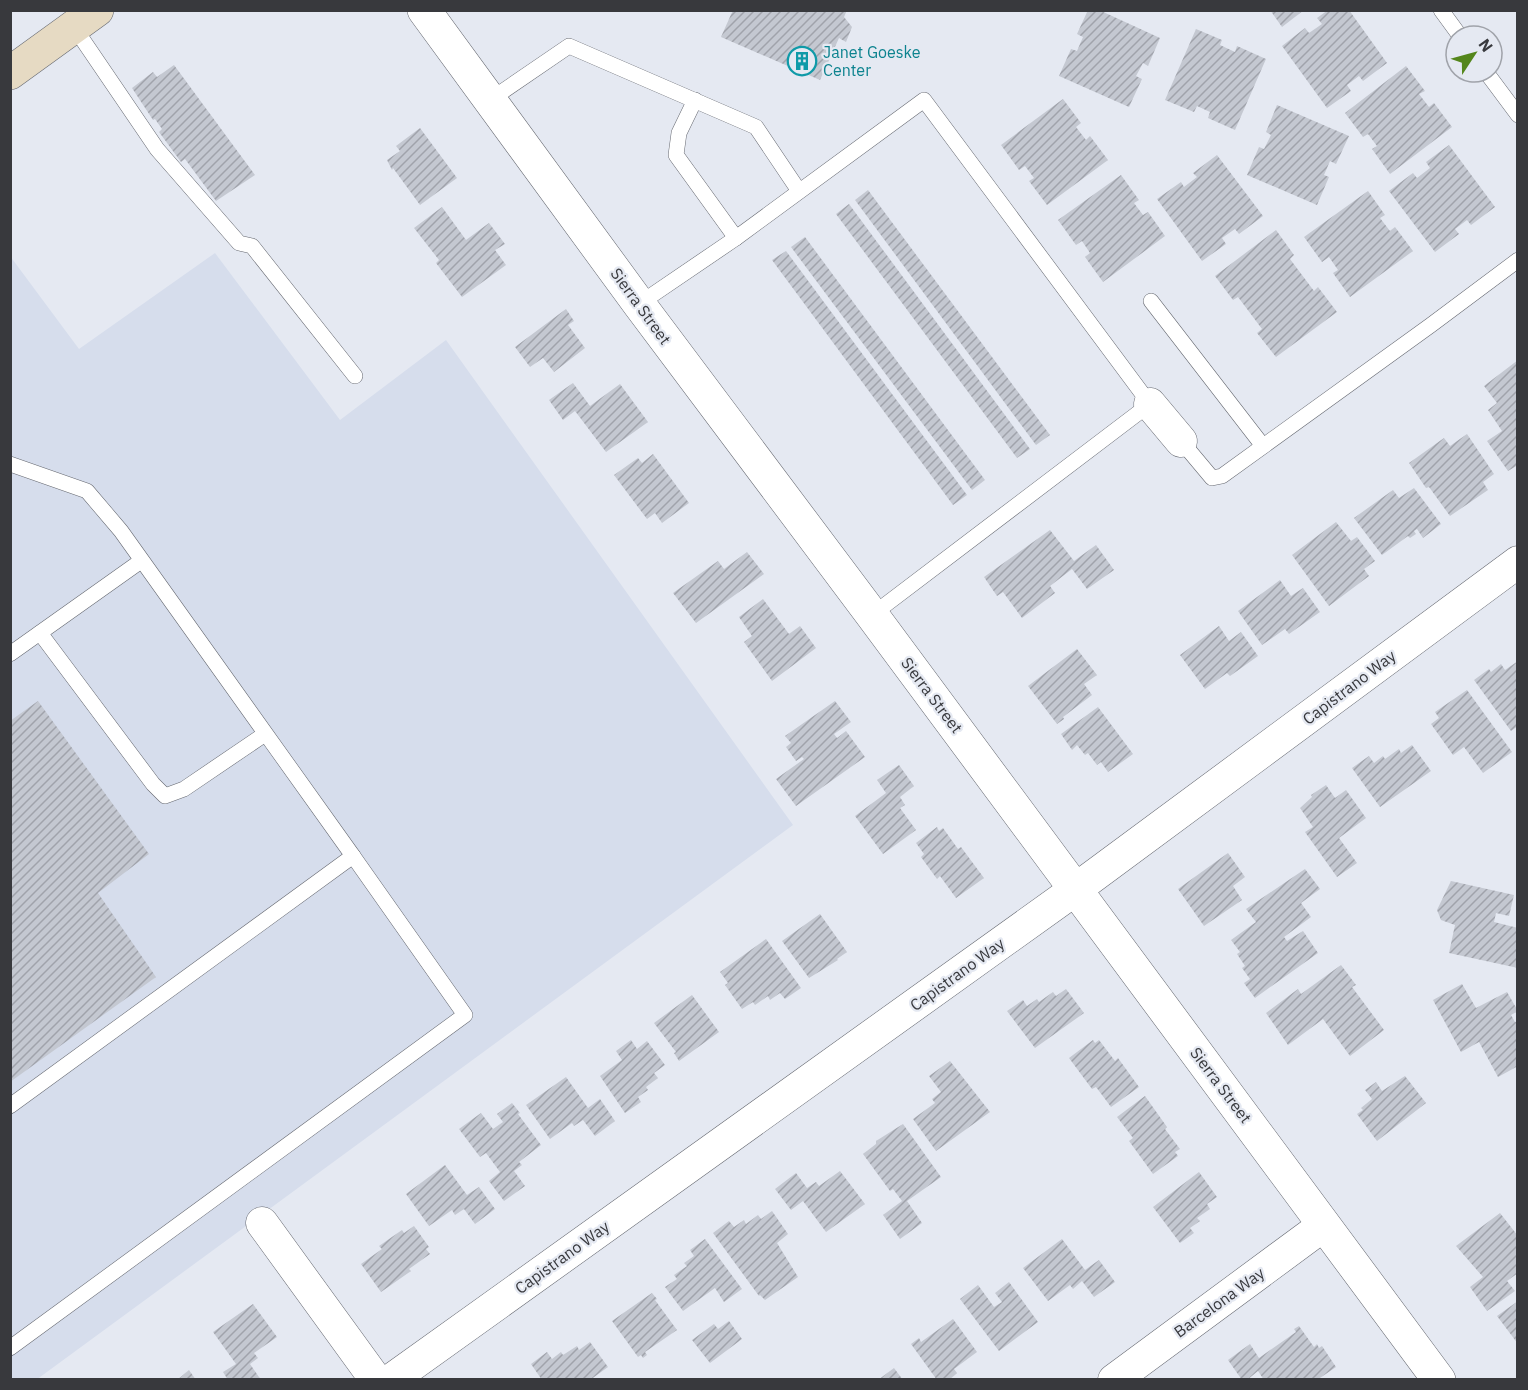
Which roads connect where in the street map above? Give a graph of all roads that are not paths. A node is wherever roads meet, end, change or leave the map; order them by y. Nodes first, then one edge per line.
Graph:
1 (424, 10) edge
2 (1441, 10) edge
3 (85, 19) edge
4 (1451, 24) edge
5 (10, 73) edge
6 (1495, 84) edge
7 (490, 100) junction
8 (695, 100) junction
9 (1518, 115) edge
10 (799, 191) junction
11 (736, 238) junction
12 (1518, 260) edge
13 (1151, 301) dead end
14 (639, 304) junction
15 (355, 376) dead end
16 (1150, 404) junction
17 (1181, 441) joint
18 (1263, 446) junction
19 (10, 464) edge
20 (141, 561) junction
21 (1518, 562) edge
22 (872, 615) junction
23 (40, 633) junction
24 (10, 654) edge
25 (265, 734) junction
26 (353, 856) junction
27 (1076, 889) junction
28 (10, 1106) edge
29 (262, 1223) dead end
30 (1324, 1226) junction
31 (10, 1348) edge
32 (376, 1380) edge
33 (391, 1380) edge
34 (1114, 1380) edge
35 (1439, 1380) edge

1 - 7 street, Sierra Street
2 - 4 lane
3 - 5 main road
3 - 15 lane
6 - 9 lane
7 - 8 lane
7 - 14 street, Sierra Street
8 - 10 lane
8 - 11 lane
10 - 11 lane
10 - 16 lane
11 - 14 lane
12 - 18 lane
13 - 18 lane
14 - 22 street, Sierra Street
16 - 17 street
16 - 22 lane
17 - 18 lane
19 - 20 lane
20 - 23 lane
20 - 25 lane
21 - 27 street, Capistrano Way
22 - 27 street, Sierra Street
23 - 24 lane
23 - 25 lane
25 - 26 lane
26 - 28 lane
26 - 31 lane
27 - 30 street, Sierra Street
27 - 33 street, Capistrano Way
29 - 32 street
30 - 34 street, Barcelona Way
30 - 35 street, Sierra Street

